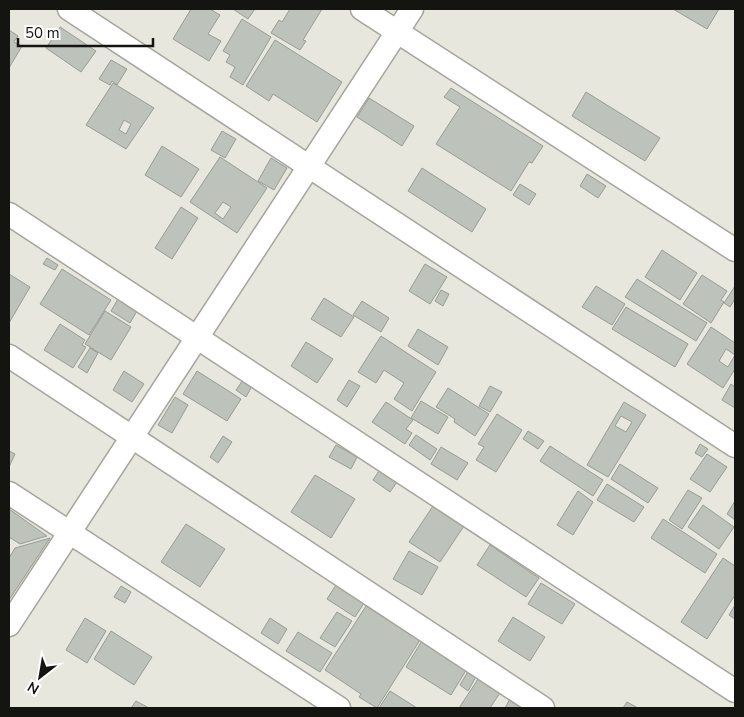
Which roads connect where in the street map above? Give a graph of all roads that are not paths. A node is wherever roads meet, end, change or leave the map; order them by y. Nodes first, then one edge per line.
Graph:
1 (69, 9) edge
2 (362, 9) edge
3 (412, 9) edge
4 (398, 32) junction
5 (309, 166) junction
6 (9, 214) edge
7 (735, 250) edge
8 (197, 338) junction
9 (9, 356) edge
10 (132, 437) junction
11 (735, 446) edge
12 (9, 493) edge
13 (69, 533) junction
14 (9, 625) edge
15 (735, 691) edge
16 (339, 708) edge
17 (543, 708) edge

1 - 5 street
2 - 4 street
3 - 4 street
4 - 5 street
4 - 7 street
5 - 8 street
5 - 11 street
6 - 8 street
8 - 10 street
8 - 15 street
9 - 10 street
10 - 13 street
10 - 17 street
12 - 13 street
13 - 14 street
13 - 16 street

